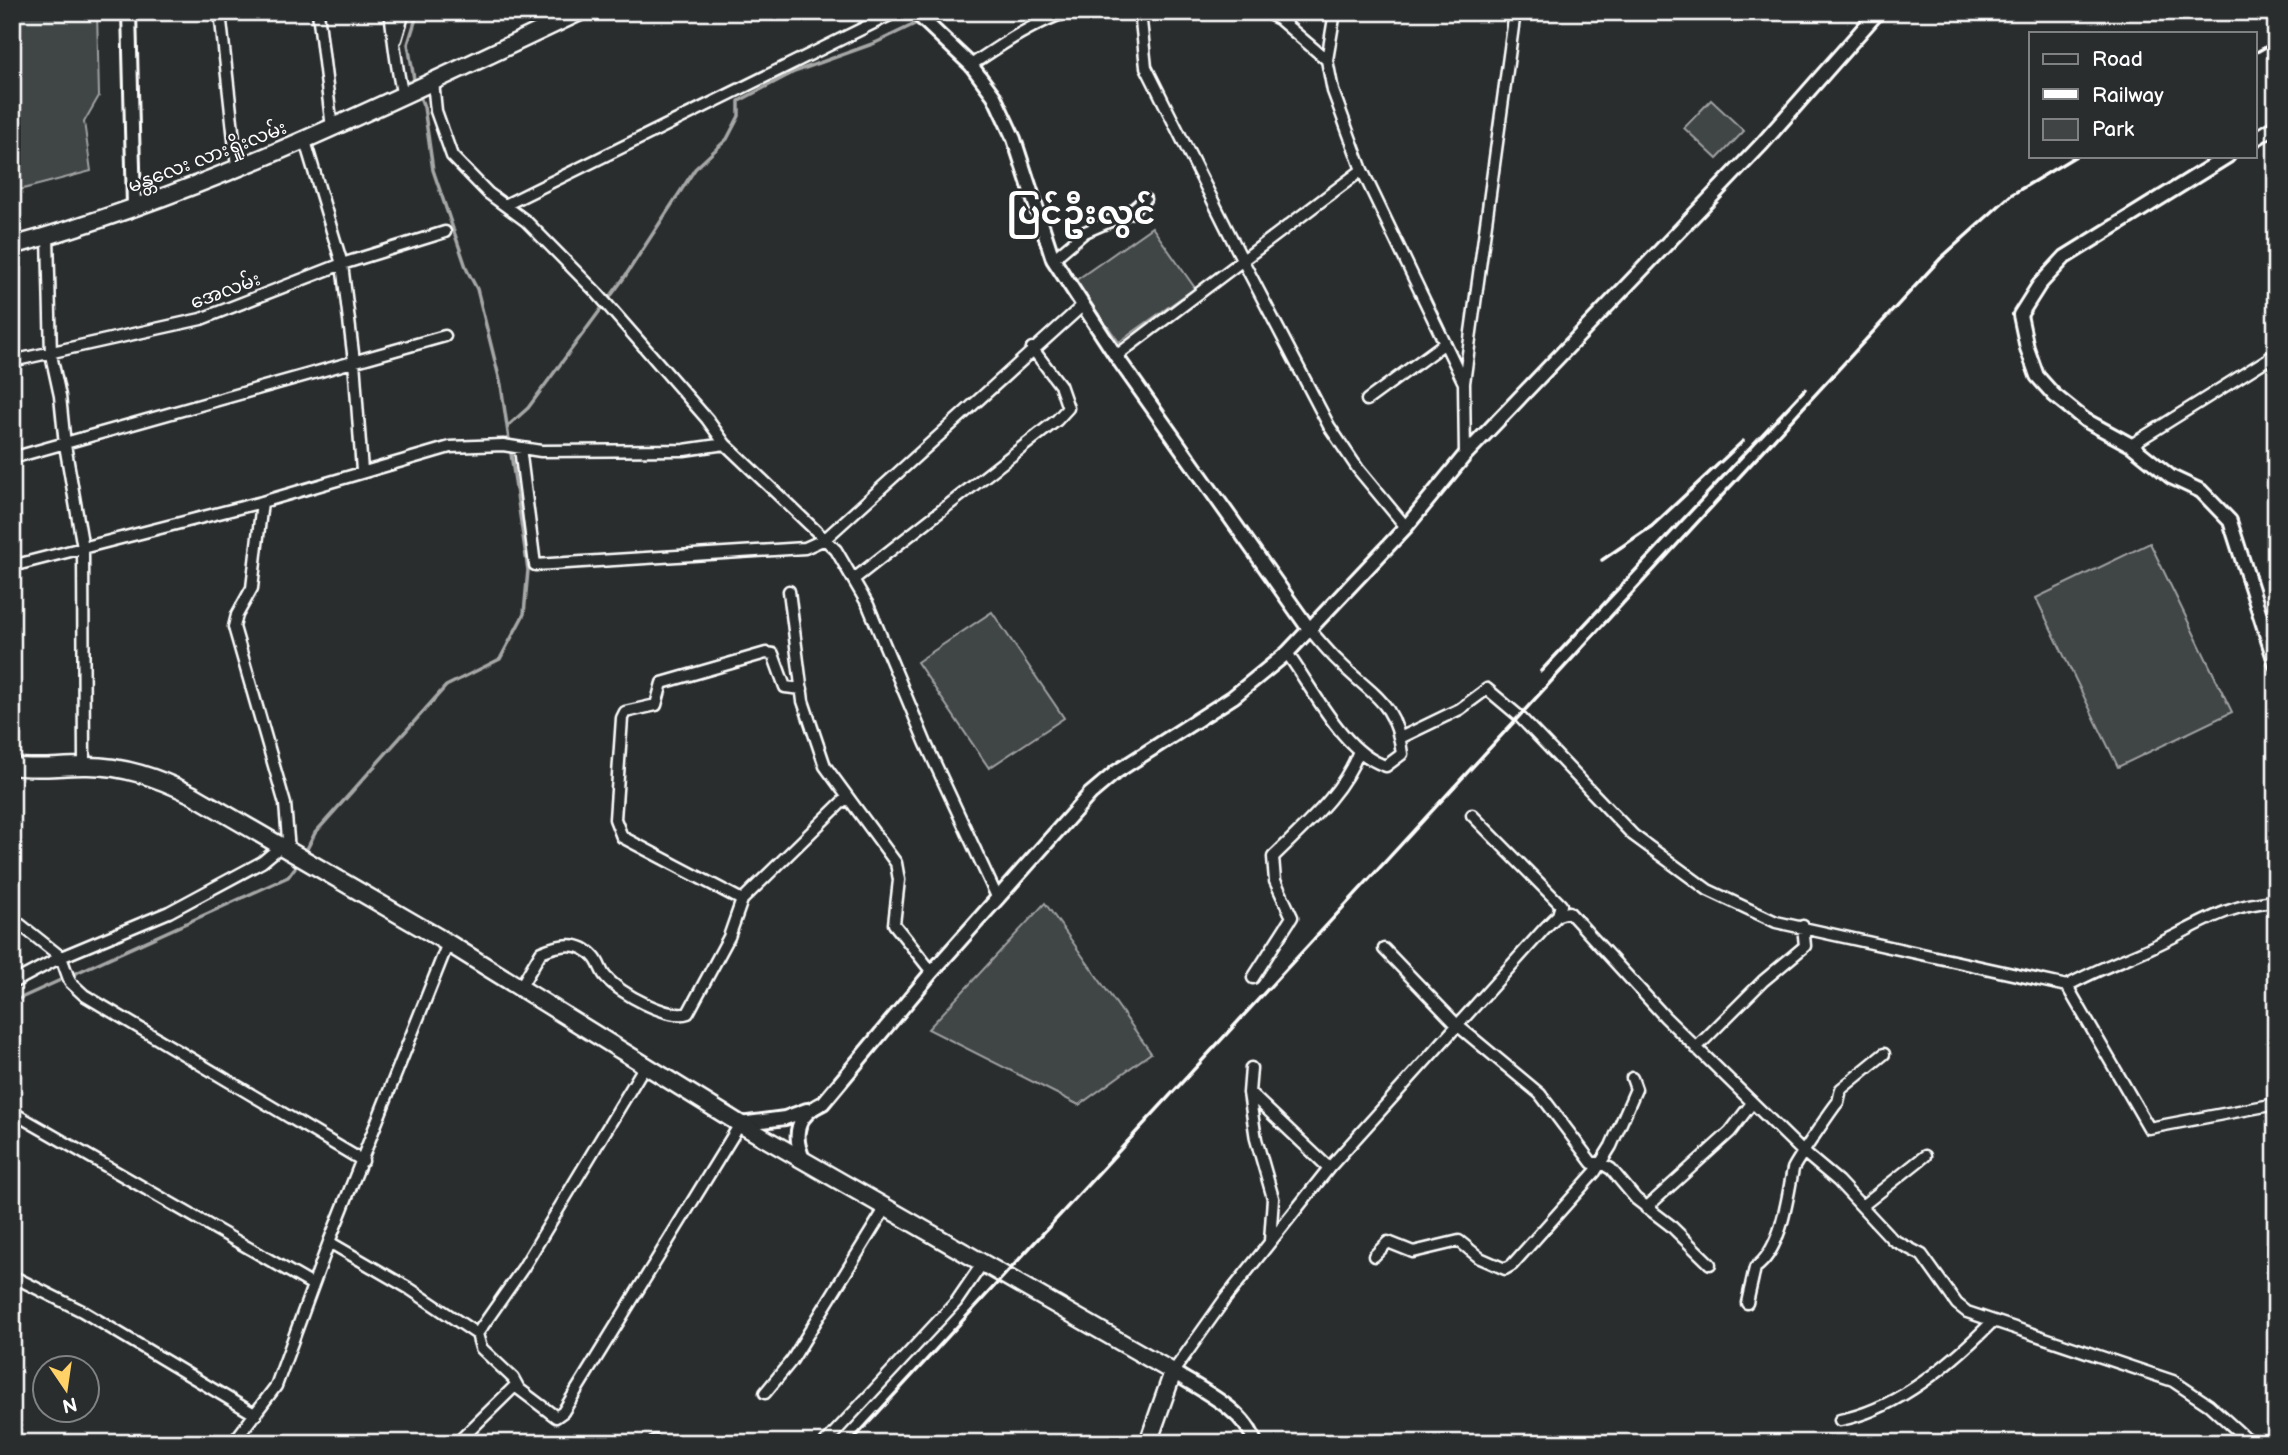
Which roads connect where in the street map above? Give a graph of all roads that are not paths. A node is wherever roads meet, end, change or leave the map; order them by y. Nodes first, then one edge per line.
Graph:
1 (129, 12) edge
2 (220, 12) edge
3 (318, 12) edge
4 (390, 12) edge
5 (404, 12) edge
6 (580, 12) edge
7 (896, 12) edge
8 (1067, 12) edge
9 (1140, 12) edge
10 (1265, 12) edge
11 (1335, 12) edge
12 (1516, 12) edge
13 (1878, 12) edge
14 (921, 17) edge
15 (396, 41) junction
16 (1327, 60) junction
17 (971, 65) junction
18 (417, 89) junction
19 (2276, 126) edge
20 (332, 128) junction
21 (2256, 138) edge
22 (305, 141) junction
23 (2225, 158) edge
24 (237, 167) junction
25 (1362, 170) junction
26 (1145, 199) dead end
27 (505, 205) junction
28 (134, 206) junction
29 (445, 232) dead end
30 (48, 236) junction
31 (12, 246) edge
32 (1053, 260) junction
33 (1242, 261) junction
34 (342, 264) junction
35 (1082, 306) junction
36 (445, 336) dead end
37 (1445, 343) junction
38 (1032, 348) junction
39 (2276, 354) edge
40 (51, 355) junction
41 (1116, 356) junction
42 (12, 361) edge
43 (354, 361) junction
44 (1464, 383) junction
45 (1367, 400) dead end
46 (725, 444) junction
47 (65, 445) junction
48 (2131, 445) junction
49 (518, 448) junction
50 (1465, 455) junction
51 (12, 458) edge
52 (362, 471) junction
53 (262, 502) junction
54 (1405, 527) junction
55 (825, 539) junction
56 (83, 548) junction
57 (12, 566) edge
58 (855, 579) junction
59 (789, 591) dead end
60 (1309, 629) junction
61 (1287, 653) junction
62 (2276, 665) edge
63 (802, 690) junction
64 (1400, 738) junction
65 (1359, 751) junction
66 (12, 766) edge
67 (84, 766) junction
68 (846, 798) junction
69 (1472, 816) dead end
70 (293, 854) junction
71 (742, 900) junction
72 (998, 900) junction
73 (2276, 901) edge
74 (1558, 915) junction
75 (12, 918) edge
76 (1803, 926) junction
77 (448, 943) junction
78 (1384, 949) dead end
79 (61, 957) junction
80 (932, 971) junction
81 (1253, 978) dead end
82 (12, 983) edge
83 (2067, 986) junction
84 (520, 988) junction
85 (1457, 1025) junction
86 (1696, 1048) junction
87 (1884, 1054) dead end
88 (644, 1067) junction
89 (1251, 1068) dead end
90 (1632, 1078) dead end
91 (1249, 1093) junction
92 (1752, 1103) junction
93 (2276, 1104) edge
94 (807, 1110) junction
95 (12, 1112) edge
96 (740, 1125) junction
97 (1803, 1152) junction
98 (1925, 1156) dead end
99 (363, 1161) junction
100 (804, 1162) junction
101 (1601, 1163) junction
102 (1329, 1168) junction
103 (1862, 1206) junction
104 (886, 1208) junction
105 (1646, 1208) junction
106 (1270, 1241) junction
107 (329, 1242) junction
108 (1374, 1256) dead end
109 (982, 1264) junction
110 (1710, 1264) dead end
111 (12, 1276) edge
112 (313, 1285) junction
113 (1747, 1303) dead end
114 (1993, 1321) junction
115 (477, 1334) junction
116 (1173, 1372) junction
117 (515, 1386) junction
118 (765, 1393) dead end
119 (256, 1415) junction
120 (1840, 1420) dead end
121 (233, 1443) edge
122 (457, 1443) edge
123 (825, 1443) edge
124 (1148, 1443) edge
125 (1255, 1443) edge
126 (2251, 1443) edge

1 - 28 street
2 - 24 street
3 - 20 street
4 - 15 street
5 - 15 street
6 - 18 main road, မန္တလေး လားရှိုးလမ်း
7 - 27 street
8 - 17 street
9 - 33 street
10 - 16 street
11 - 16 street
12 - 44 street
13 - 50 street
14 - 17 street
15 - 18 street
16 - 25 street
17 - 32 street
18 - 20 main road, မန္တလေး လားရှိုးလမ်း
18 - 27 street
19 - 21 street
20 - 22 main road, မန္တလေး လားရှိုးလမ်း
22 - 24 main road, မန္တလေး လားရှိုးလမ်း
22 - 34 street
23 - 48 street
24 - 28 main road, မန္တလေး လားရှိုးလမ်း
25 - 33 street
25 - 37 street
26 - 32 street
27 - 46 street
28 - 30 main road, မန္တလေး လားရှိုးလမ်း
29 - 34 street, အေလမ်း
30 - 31 main road, မန္တလေး လားရှိုးလမ်း
30 - 40 street
32 - 35 street
33 - 41 street
33 - 54 street
34 - 40 street, အေလမ်း
34 - 43 street
35 - 38 street
35 - 41 street
36 - 43 street
37 - 44 street
37 - 45 street
38 - 55 street
38 - 58 street
39 - 48 street
40 - 42 street, အေလမ်း
40 - 47 street
41 - 60 street
43 - 47 street
43 - 52 street
44 - 50 street
46 - 49 street
46 - 55 street
47 - 51 street
47 - 56 street
48 - 62 street
49 - 52 street
49 - 55 street
50 - 54 street
52 - 53 street
53 - 56 street
53 - 70 street
54 - 60 street
55 - 58 street
56 - 57 street
56 - 67 street
58 - 72 street
59 - 63 street
60 - 61 street
60 - 64 street
61 - 65 street
61 - 72 street
63 - 68 street
63 - 71 street
64 - 65 street
64 - 76 street
65 - 81 street
66 - 67 main road
67 - 70 main road
68 - 71 street
68 - 80 street
69 - 74 street
70 - 77 main road
70 - 79 street
71 - 84 street
72 - 80 street
73 - 83 street
74 - 85 street
74 - 86 street
75 - 79 street
76 - 83 street
76 - 86 street
77 - 84 main road
77 - 99 street
78 - 85 street
79 - 82 street
79 - 99 street
80 - 94 street
83 - 93 street
84 - 88 main road
85 - 101 street
85 - 102 street
86 - 92 street
87 - 97 street
88 - 96 main road
88 - 115 street
89 - 91 street
90 - 101 street
91 - 102 street
91 - 106 street
92 - 97 street
92 - 105 street
94 - 96 street
94 - 100 street
95 - 112 street
96 - 100 main road
96 - 117 street
97 - 103 street
97 - 113 street
98 - 103 street
99 - 107 street
100 - 104 main road
101 - 105 street
101 - 108 street
102 - 106 street
103 - 114 street
104 - 109 main road
104 - 118 street
105 - 110 street
106 - 116 street
107 - 112 street
107 - 115 street
109 - 116 main road
109 - 123 street
111 - 119 street
112 - 119 street
114 - 120 street
114 - 126 street
115 - 117 street
116 - 124 main road
116 - 125 street
117 - 122 street
119 - 121 street

